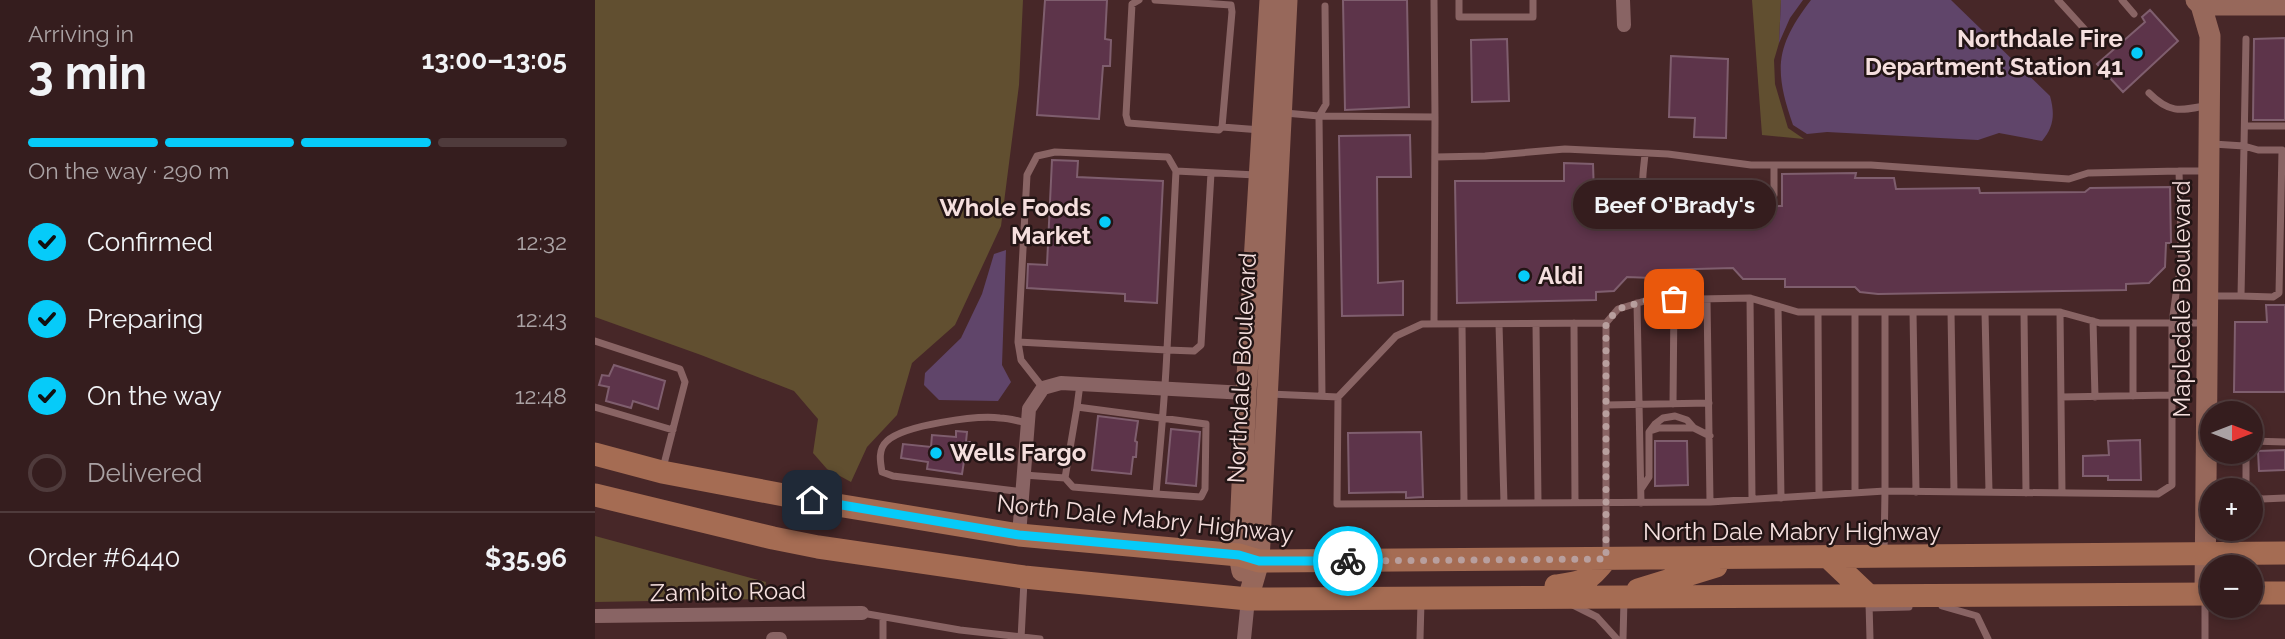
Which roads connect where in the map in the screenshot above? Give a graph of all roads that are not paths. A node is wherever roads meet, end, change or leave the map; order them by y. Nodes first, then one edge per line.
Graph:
1 (1139, 0) edge
2 (1154, 0) edge
3 (1270, 0) edge
4 (1287, 0) edge
5 (1434, 0) edge
6 (1459, 0) edge
7 (1533, 0) edge
8 (1623, 0) edge
9 (2058, 0) edge
10 (2122, 0) edge
11 (2198, 3) edge
12 (2285, 5) edge
13 (1325, 6) dead end
14 (2134, 14) dead end
15 (1625, 25) dead end
16 (2089, 34) dead end
17 (2246, 39) dead end
18 (2149, 93) dead end
19 (2209, 105) junction
20 (1281, 113) junction
21 (1319, 116) junction
22 (1435, 117) junction
23 (2245, 126) junction
24 (2285, 126) edge
25 (1222, 127) junction
26 (1262, 130) junction
27 (2209, 144) junction
28 (2244, 146) junction
29 (2284, 150) edge
30 (1644, 154) junction
31 (1435, 157) junction
32 (1774, 165) junction
33 (1176, 171) junction
34 (2179, 171) junction
35 (2209, 171) junction
36 (1211, 173) junction
37 (1269, 176) junction
38 (1252, 293) junction
39 (2208, 296) junction
40 (2241, 296) junction
41 (1750, 298) junction
42 (1674, 299) junction
43 (1707, 299) junction
44 (1637, 303) junction
45 (1777, 306) junction
46 (1818, 312) junction
47 (1855, 312) junction
48 (1885, 312) junction
49 (1913, 312) junction
50 (1951, 312) junction
51 (1985, 312) junction
52 (2024, 312) junction
53 (2060, 312) junction
54 (2093, 321) junction
55 (1574, 323) junction
56 (1606, 323) junction
57 (2133, 323) junction
58 (2172, 323) junction
59 (2207, 323) junction
60 (1434, 324) junction
61 (1462, 324) junction
62 (1499, 324) junction
63 (1537, 324) junction
64 (595, 341) edge
65 (1018, 342) junction
66 (1167, 350) junction
67 (1080, 384) junction
68 (1043, 388) junction
69 (1165, 388) junction
70 (1246, 393) junction
71 (1268, 394) junction
72 (1322, 396) junction
73 (2133, 396) junction
74 (2172, 396) junction
75 (1338, 397) junction
76 (2061, 397) junction
77 (2095, 397) junction
78 (2209, 401) edge
79 (1710, 403) junction
80 (1673, 404) junction
81 (1606, 405) junction
82 (1638, 405) junction
83 (595, 407) edge
84 (1077, 407) junction
85 (1162, 419) junction
86 (1028, 423) junction
87 (673, 430) junction
88 (1710, 436) junction
89 (2263, 441) edge
90 (2285, 442) edge
91 (595, 454) edge
92 (2209, 464) edge
93 (662, 472) junction
94 (1024, 475) junction
95 (1065, 478) junction
96 (1263, 480) junction
97 (1640, 490) junction
98 (1885, 491) junction
99 (1023, 492) junction
100 (1916, 492) junction
101 (1954, 492) junction
102 (1989, 492) junction
103 (1855, 493) junction
104 (2026, 493) junction
105 (2062, 493) junction
106 (1156, 494) junction
107 (595, 495) edge
108 (1819, 495) junction
109 (1781, 498) junction
110 (2285, 498) edge
111 (1752, 499) junction
112 (2263, 499) edge
113 (1575, 502) junction
114 (1606, 502) junction
115 (1710, 502) junction
116 (1464, 503) junction
117 (1504, 503) junction
118 (1538, 503) junction
119 (1641, 503) junction
120 (1019, 535) junction
121 (2285, 553) edge
122 (2200, 555) edge
123 (2206, 555) joint
124 (1884, 557) junction
125 (1249, 558) junction
126 (1746, 558) junction
127 (1829, 558) junction
128 (1606, 559) junction
129 (1024, 577) junction
130 (2263, 593) edge
131 (2285, 593) edge
132 (2200, 594) edge
133 (1624, 596) junction
134 (1466, 597) junction
135 (1553, 597) junction
136 (1421, 598) junction
137 (1248, 599) junction
138 (1869, 602) junction
139 (1921, 606) dead end
140 (1934, 606) dead end
141 (862, 613) joint
142 (595, 616) edge
143 (883, 618) junction
144 (2207, 618) edge
145 (960, 635) edge
146 (991, 636) edge
147 (1021, 638) edge
148 (773, 639) edge
149 (780, 639) edge
150 (883, 639) edge
151 (1041, 639) edge
152 (1244, 639) edge
153 (1420, 639) edge
154 (1617, 639) edge
155 (1623, 639) edge
156 (1870, 639) edge
157 (1988, 639) edge
158 (2206, 639) edge

1 - 25 lane
2 - 25 lane
3 - 26 street, Northdale Boulevard
4 - 20 street, Northdale Boulevard
5 - 22 lane
6 - 7 lane
8 - 15 street
9 - 16 lane
10 - 14 lane
11 - 12 street, Mapledale Boulevard
11 - 19 street, Mapledale Boulevard
13 - 21 lane
17 - 23 lane
18 - 19 lane
19 - 27 street, Mapledale Boulevard
20 - 21 lane
20 - 37 street, Northdale Boulevard
21 - 22 lane
21 - 72 lane
22 - 31 lane
23 - 24 lane
23 - 28 lane
25 - 26 lane
26 - 37 street, Northdale Boulevard
27 - 28 lane
27 - 35 street, Mapledale Boulevard
28 - 29 lane
28 - 40 lane
29 - 40 lane
30 - 31 lane
30 - 32 lane
30 - 32 lane
31 - 60 lane
32 - 34 lane
33 - 36 lane
33 - 65 lane
33 - 66 lane
34 - 35 lane
34 - 58 lane
35 - 39 street, Mapledale Boulevard
36 - 37 lane
36 - 66 lane
37 - 38 street, Northdale Boulevard
37 - 71 street, Northdale Boulevard
38 - 70 street, Northdale Boulevard
38 - 71 street
39 - 40 lane
39 - 59 street, Mapledale Boulevard
41 - 43 lane
41 - 45 lane
41 - 111 lane
42 - 43 lane
42 - 44 lane
42 - 80 lane
43 - 79 lane
44 - 56 lane
44 - 82 lane
45 - 46 lane
45 - 109 lane
46 - 47 lane
46 - 108 lane
47 - 48 lane
47 - 103 lane
48 - 49 lane
48 - 98 lane
49 - 50 lane
49 - 100 lane
50 - 51 lane
50 - 101 lane
51 - 52 lane
51 - 102 lane
52 - 53 lane
52 - 104 lane
53 - 54 lane
53 - 76 lane
54 - 57 lane
54 - 77 lane
55 - 56 lane
55 - 63 lane
55 - 113 lane
56 - 81 lane
57 - 58 lane
57 - 73 lane
58 - 59 lane
58 - 74 lane
59 - 78 street, Mapledale Boulevard
60 - 61 lane
60 - 75 lane
61 - 62 lane
61 - 116 lane
62 - 63 lane
62 - 117 lane
63 - 118 lane
64 - 87 lane
65 - 66 lane
65 - 68 lane
66 - 69 lane
67 - 68 street
67 - 69 street
67 - 84 lane
68 - 86 street
69 - 70 street
69 - 85 lane
70 - 96 street
70 - 125 street, Northdale Boulevard
71 - 72 lane
71 - 96 street, Northdale Boulevard
72 - 75 lane
73 - 74 lane
73 - 77 lane
74 - 105 lane
75 - 116 lane
76 - 77 lane
76 - 105 lane
79 - 80 lane
79 - 88 lane
80 - 82 lane
81 - 82 lane
81 - 114 lane
82 - 97 lane
83 - 87 lane
84 - 85 lane
84 - 95 lane
85 - 106 lane
85 - 106 lane
86 - 94 street
86 - 99 lane
87 - 93 lane
88 - 97 lane
88 - 115 lane
89 - 90 lane
91 - 93 main road, North Dale Mabry Highway
92 - 123 street, Mapledale Boulevard
93 - 120 main road, North Dale Mabry Highway
94 - 95 lane
94 - 99 street
95 - 106 lane
96 - 125 street, Northdale Boulevard
97 - 119 lane
98 - 100 lane
98 - 103 lane
98 - 124 lane
99 - 120 street
100 - 101 lane
101 - 102 lane
102 - 104 lane
103 - 108 lane
104 - 105 lane
107 - 129 main road
108 - 109 lane
109 - 111 lane
110 - 112 lane
111 - 115 lane
113 - 114 lane
113 - 118 lane
114 - 119 lane
114 - 128 lane
115 - 119 lane
116 - 117 lane
117 - 118 lane
120 - 125 main road, North Dale Mabry Highway
121 - 123 main road, North Dale Mabry Highway
122 - 124 main road, North Dale Mabry Highway
124 - 127 main road, North Dale Mabry Highway
125 - 128 main road, North Dale Mabry Highway
125 - 137 street, Northdale Boulevard
126 - 127 main road, North Dale Mabry Highway
126 - 128 main road, North Dale Mabry Highway
126 - 133 main road
127 - 138 main road
128 - 134 main road
129 - 137 main road
129 - 147 lane
130 - 131 main road
132 - 138 main road
133 - 135 main road
133 - 138 main road
133 - 155 lane
134 - 135 main road
134 - 136 main road
135 - 154 lane
136 - 137 main road
136 - 153 lane
137 - 152 street
138 - 139 lane
138 - 156 lane
140 - 157 lane
141 - 142 street, Zambito Road
141 - 143 lane
143 - 145 lane
143 - 150 lane
144 - 158 lane
145 - 146 lane
146 - 147 lane
147 - 151 lane
148 - 149 street

